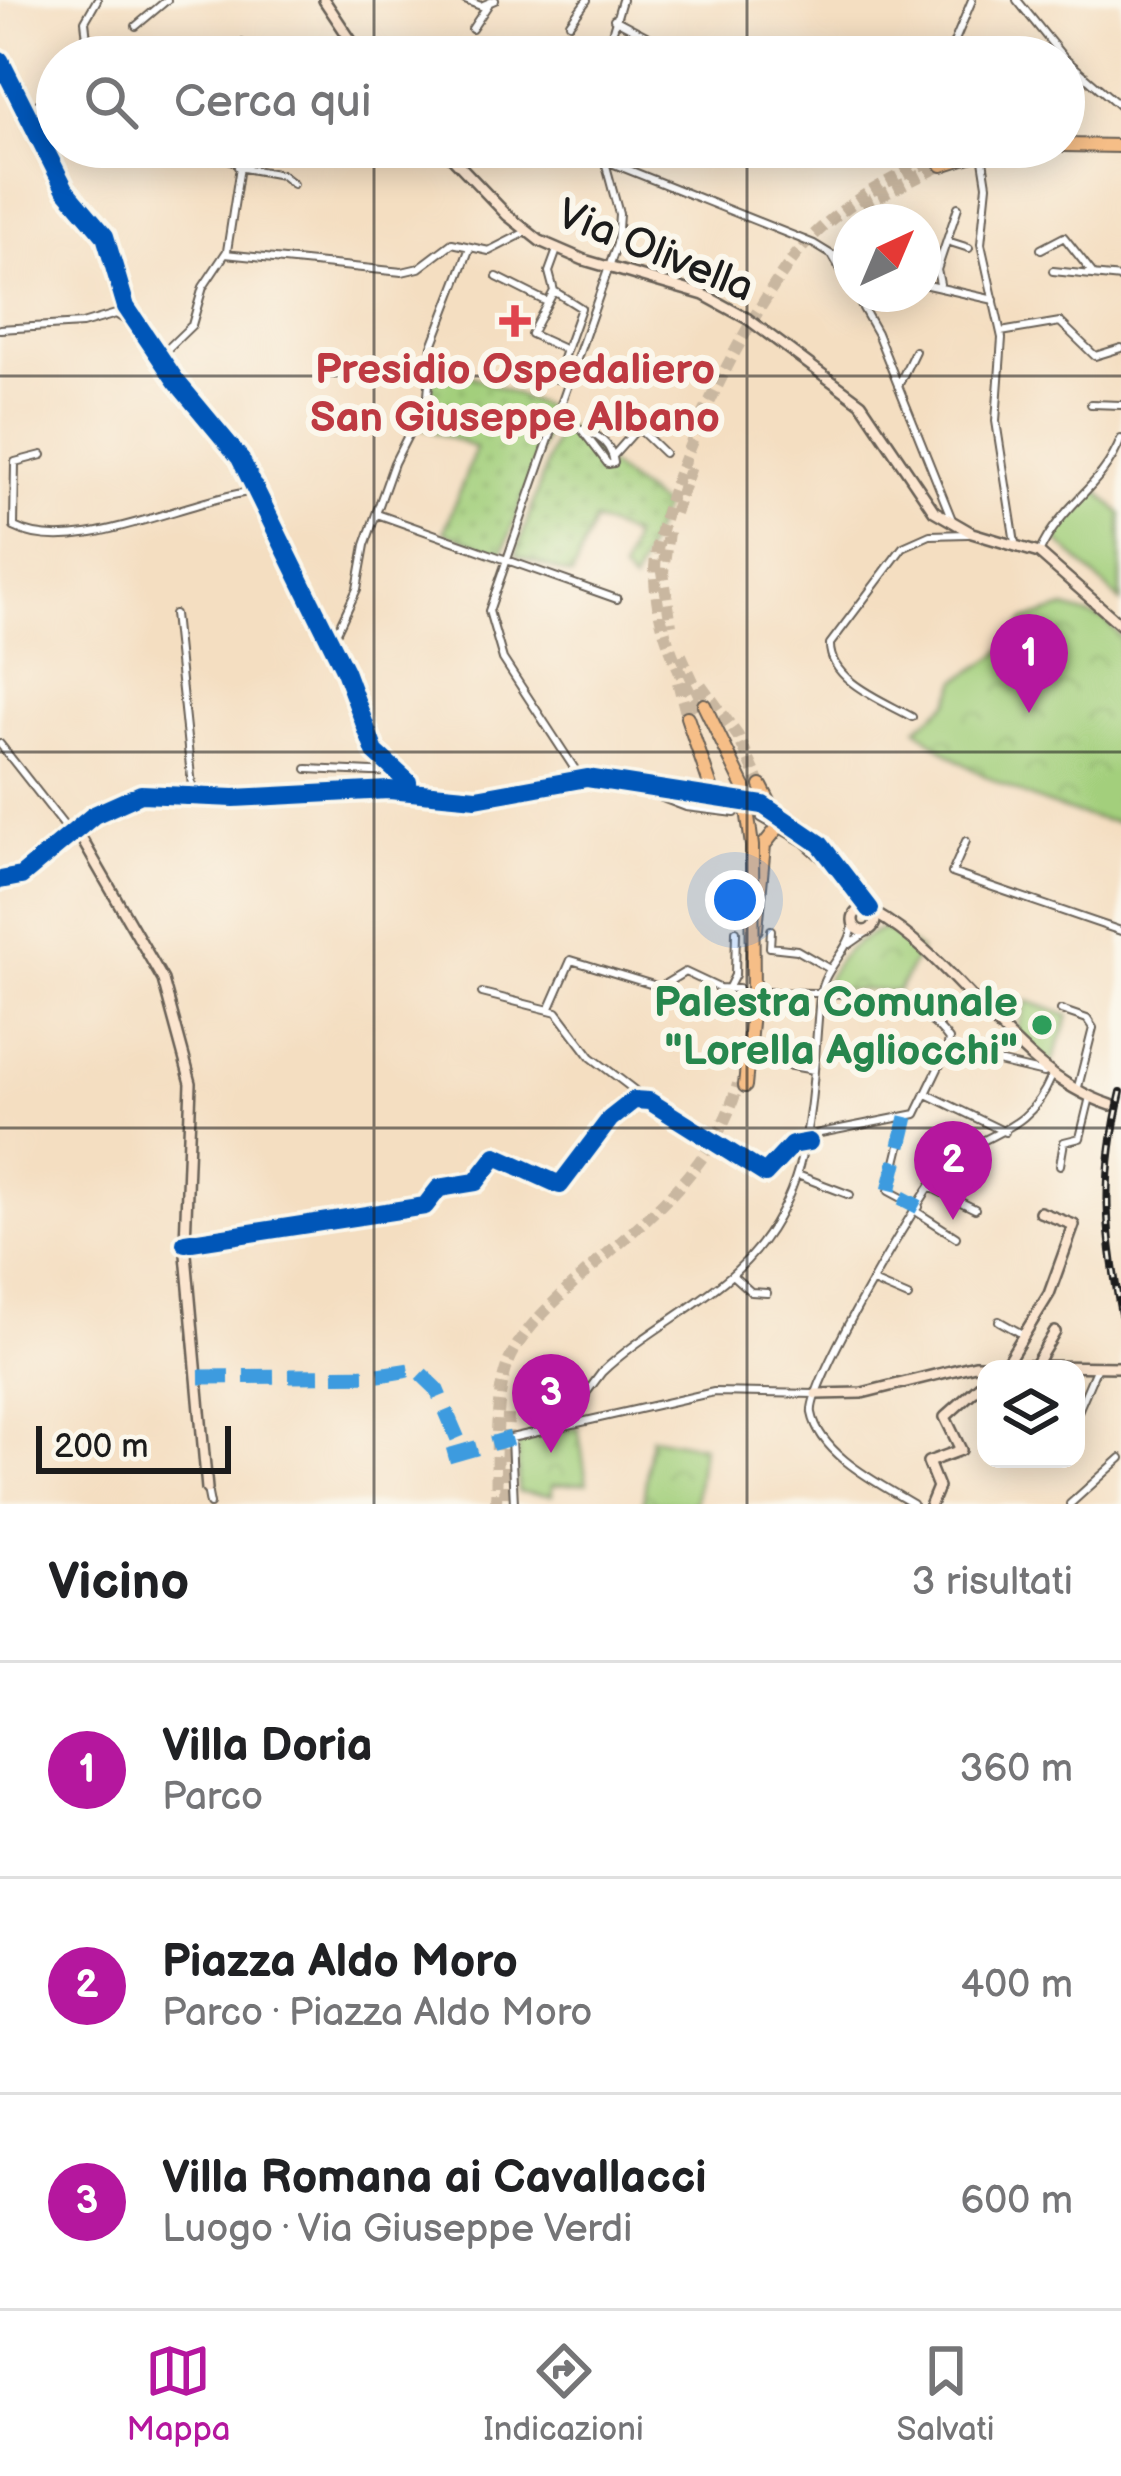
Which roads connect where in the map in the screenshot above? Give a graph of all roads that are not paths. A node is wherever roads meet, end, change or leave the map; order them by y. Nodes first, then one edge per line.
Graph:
1 (97, 0) edge
2 (167, 0) edge
3 (465, 0) edge
4 (587, 0) edge
5 (622, 0) edge
6 (971, 0) edge
7 (1017, 0) edge
8 (326, 2) edge
9 (492, 2) edge
10 (614, 19) junction
11 (570, 23) dead end
12 (136, 26) dead end
13 (472, 29) dead end
14 (87, 36) edge
15 (348, 36) edge
16 (610, 36) edge
17 (644, 36) edge
18 (956, 36) edge
19 (1046, 36) edge
20 (0, 60) edge
21 (3, 74) edge
22 (1085, 76) edge
23 (36, 106) edge
24 (1121, 107) edge
25 (26, 113) junction
26 (36, 132) edge
27 (1085, 142) edge
28 (1121, 142) edge
29 (54, 168) edge
30 (238, 168) edge
31 (251, 168) edge
32 (463, 168) edge
33 (606, 168) edge
34 (623, 168) edge
35 (980, 168) edge
36 (293, 184) dead end
37 (958, 207) dead end
38 (526, 232) junction
39 (946, 241) junction
40 (969, 248) dead end
41 (1041, 249) dead end
42 (469, 250) junction
43 (557, 250) junction
44 (226, 254) junction
45 (832, 255) edge
46 (941, 257) edge
47 (610, 268) junction
48 (1053, 271) dead end
49 (1094, 275) junction
50 (497, 277) dead end
51 (1121, 278) edge
52 (941, 284) edge
53 (554, 291) junction
54 (994, 300) junction
55 (548, 303) junction
56 (863, 312) edge
57 (0, 329) edge
58 (141, 329) junction
59 (1001, 332) junction
60 (1121, 348) edge
61 (566, 350) junction
62 (915, 351) dead end
63 (159, 357) junction
64 (536, 373) dead end
65 (898, 386) junction
66 (1091, 404) dead end
67 (1121, 405) edge
68 (555, 421) junction
69 (1121, 440) edge
70 (664, 453) dead end
71 (42, 454) dead end
72 (257, 490) junction
73 (376, 514) junction
74 (955, 525) junction
75 (972, 532) junction
76 (1015, 543) junction
77 (1039, 553) junction
78 (504, 561) junction
79 (617, 598) dead end
80 (174, 614) dead end
81 (1121, 625) edge
82 (332, 642) junction
83 (912, 717) dead end
84 (0, 744) edge
85 (308, 769) dead end
86 (394, 773) junction
87 (580, 778) junction
88 (761, 786) tunnel mouth
89 (409, 791) junction
90 (649, 791) junction
91 (738, 791) junction
92 (193, 796) junction
93 (714, 796) junction
94 (752, 801) tunnel mouth
95 (774, 811) junction
96 (735, 812) dead end
97 (761, 818) dead end
98 (779, 826) junction
99 (73, 831) junction
100 (966, 842) dead end
101 (0, 880) edge
102 (850, 886) junction
103 (871, 910) junction
104 (854, 919) junction
105 (872, 928) junction
106 (771, 930) dead end
107 (736, 931) dead end
108 (1121, 931) edge
109 (902, 932) junction
110 (842, 950) junction
111 (752, 954) junction
112 (827, 968) junction
113 (768, 992) dead end
114 (482, 993) dead end
115 (820, 994) junction
116 (741, 996) junction
117 (550, 1008) junction
118 (1061, 1010) dead end
119 (947, 1050) junction
120 (764, 1060) dead end
121 (814, 1070) junction
122 (1048, 1075) junction
123 (742, 1085) tunnel mouth
124 (1077, 1090) junction
125 (927, 1094) junction
126 (1090, 1097) junction
127 (649, 1101) junction
128 (1111, 1105) dead end
129 (907, 1117) junction
130 (1005, 1132) junction
131 (809, 1138) junction
132 (1060, 1165) dead end
133 (800, 1177) junction
134 (930, 1187) junction
135 (850, 1195) dead end
136 (975, 1209) dead end
137 (918, 1210) junction
138 (1040, 1211) dead end
139 (956, 1237) dead end
140 (185, 1243) junction
141 (732, 1276) junction
142 (873, 1282) junction
143 (767, 1292) dead end
144 (908, 1298) dead end
145 (999, 1321) dead end
146 (1055, 1332) dead end
147 (1024, 1335) junction
148 (1004, 1360) edge
149 (1038, 1360) edge
150 (1085, 1366) edge
151 (1097, 1366) junction
152 (1121, 1366) edge
153 (977, 1367) edge
154 (977, 1388) edge
155 (816, 1394) junction
156 (1085, 1395) edge
157 (576, 1423) junction
158 (1121, 1458) edge
159 (207, 1489) joint
160 (210, 1504) edge
161 (514, 1504) edge
162 (913, 1504) edge
163 (931, 1504) edge
164 (1070, 1504) edge

1 - 14 street
2 - 12 street
3 - 9 street
4 - 11 street
5 - 10 street
6 - 18 street
7 - 19 street
8 - 15 main road
9 - 13 street
10 - 16 street
10 - 17 street
20 - 21 main road
21 - 25 main road
22 - 24 street
23 - 25 street
25 - 26 main road
27 - 28 highway
29 - 58 main road
30 - 44 street
31 - 36 street
32 - 38 main road, Via Olivella
33 - 47 street
34 - 45 street
35 - 54 street
37 - 39 street
38 - 42 street
38 - 43 main road, Via Olivella
39 - 40 street
39 - 46 street
41 - 49 street
42 - 44 street
42 - 73 street
43 - 47 main road, Via Olivella
43 - 53 street
44 - 63 street
47 - 68 street
47 - 74 main road, Via Olivella
48 - 49 street
49 - 51 street
50 - 55 street
52 - 54 street
53 - 55 street
53 - 61 street
54 - 59 street
55 - 61 street
56 - 65 street
57 - 58 street
58 - 63 main road
59 - 60 street
59 - 76 street
61 - 64 street
62 - 65 street
63 - 72 main road
65 - 74 street
66 - 67 street
68 - 70 street
68 - 78 street
69 - 77 street
71 - 72 street
72 - 82 main road
73 - 78 street
73 - 82 street
74 - 75 main road, Via Olivella
75 - 76 main road, Via Olivella
75 - 83 street
76 - 77 main road, Via Olivella
77 - 81 main road, Via Olivella
78 - 79 street
78 - 87 street
80 - 92 street
82 - 86 main road
84 - 99 street
85 - 86 street
86 - 89 main road
87 - 89 main road
87 - 90 main road
88 - 95 highway
89 - 92 main road
90 - 93 main road
90 - 96 street
91 - 93 main road
91 - 93 highway
91 - 111 highway, bridge
91 - 116 highway, bridge
92 - 99 main road
94 - 95 main road
95 - 102 main road
97 - 98 street
98 - 102 street
98 - 111 highway, bridge
99 - 101 main road
99 - 140 main road
100 - 108 street
102 - 103 main road
102 - 104 main road
103 - 104 main road
103 - 105 main road
103 - 109 main road
104 - 105 main road
104 - 110 street
105 - 109 main road
105 - 110 street
106 - 112 street
107 - 116 street
109 - 122 main road
110 - 112 street
111 - 116 highway, bridge
112 - 115 street
113 - 115 street
114 - 117 street
115 - 119 street
115 - 121 street
116 - 117 street
116 - 123 highway
117 - 127 street
118 - 124 street
119 - 122 street
119 - 125 street
120 - 121 street
121 - 131 street
122 - 124 main road
122 - 130 street
124 - 126 main road
125 - 129 street
125 - 130 street
126 - 128 main road
126 - 132 street
127 - 131 street
127 - 140 street
129 - 131 street
129 - 137 street
130 - 134 street
131 - 133 street
133 - 135 street
133 - 141 street
134 - 136 street
134 - 137 street
137 - 139 street
137 - 142 street
138 - 147 main road
140 - 159 main road
141 - 143 street
141 - 157 street
142 - 144 street
142 - 155 street
145 - 147 street
146 - 149 main road
147 - 148 main road
150 - 151 main road
151 - 152 main road
151 - 156 street
153 - 155 main road
154 - 163 main road
155 - 157 street
155 - 162 street
157 - 161 street
158 - 164 street
159 - 160 street

